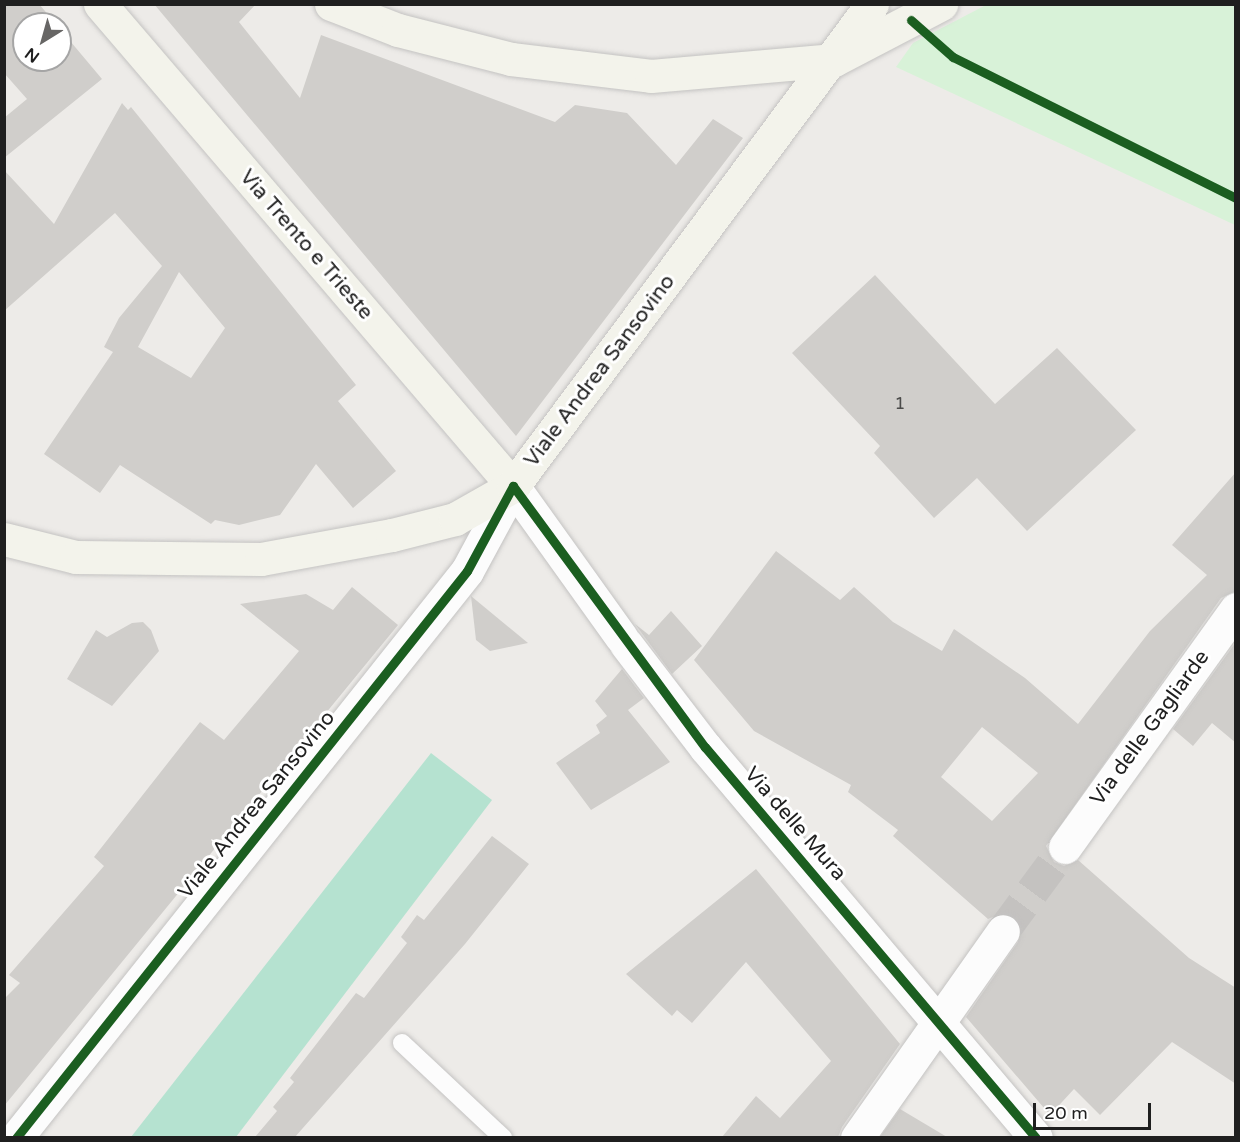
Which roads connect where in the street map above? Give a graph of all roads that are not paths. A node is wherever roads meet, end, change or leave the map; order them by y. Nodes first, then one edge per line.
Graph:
1 (100, 4) edge
2 (331, 4) edge
3 (872, 4) edge
4 (941, 4) edge
5 (834, 60) junction
6 (513, 486) junction
7 (4, 539) edge
8 (1236, 609) edge
9 (1065, 847) tunnel mouth
10 (1003, 931) tunnel mouth
11 (941, 1023) junction
12 (402, 1043) dead end
13 (16, 1137) edge
14 (503, 1137) edge
15 (857, 1137) edge
16 (1036, 1137) edge

1 - 6 main road, Via Trento e Trieste
2 - 5 main road
3 - 5 main road, Viale Andrea Sansovino
4 - 5 main road
5 - 6 main road, Viale Andrea Sansovino
6 - 7 main road
6 - 11 street, Via delle Mura
6 - 13 street, Viale Andrea Sansovino
8 - 9 street, Via delle Gagliarde
10 - 11 street
11 - 15 street
11 - 16 street, Via delle Mura
12 - 14 lane

